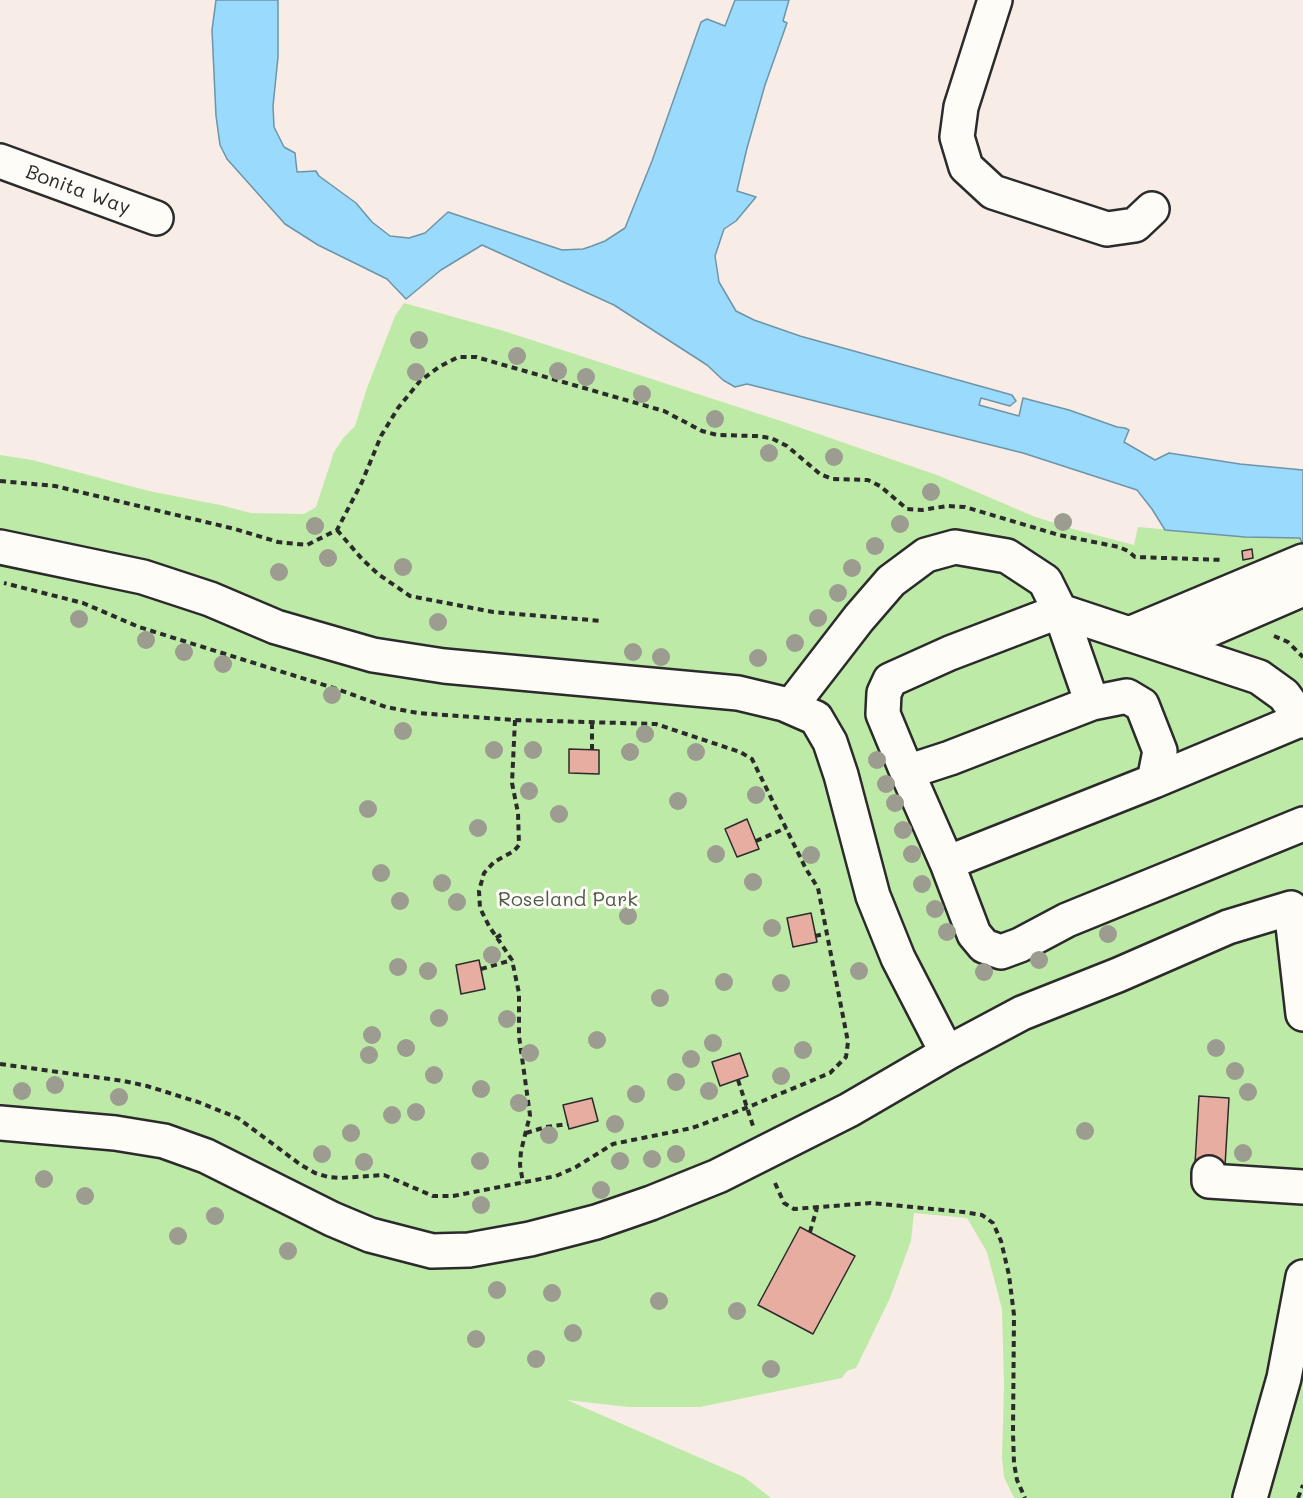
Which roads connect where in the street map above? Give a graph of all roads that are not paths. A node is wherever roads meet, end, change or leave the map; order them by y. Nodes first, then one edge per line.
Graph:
1 (995, 0) edge
2 (0, 161) edge
3 (1152, 209) dead end
4 (156, 218) dead end
5 (0, 547) edge
6 (1303, 561) edge
7 (1303, 589) edge
8 (1247, 599) junction
9 (1060, 611) junction
10 (1129, 634) junction
11 (1168, 647) junction
12 (1092, 703) junction
13 (790, 706) junction
14 (1303, 720) edge
15 (907, 772) junction
16 (1154, 781) junction
17 (1303, 824) edge
18 (947, 863) junction
19 (1303, 1014) edge
20 (947, 1053) junction
21 (0, 1123) edge
22 (1209, 1173) dead end
23 (1303, 1187) edge
24 (1303, 1277) edge
25 (1250, 1498) edge

1 - 3 street
2 - 4 street, Bonita Way
5 - 13 street
6 - 8 street
7 - 8 street
8 - 10 street
8 - 11 street
9 - 10 street
9 - 12 street
9 - 13 street
9 - 15 street
10 - 11 street
11 - 14 street
12 - 15 street
12 - 16 street
13 - 20 street
14 - 16 street
15 - 18 street
16 - 18 street
17 - 18 street
19 - 20 street
20 - 21 street
22 - 23 street
24 - 25 street

